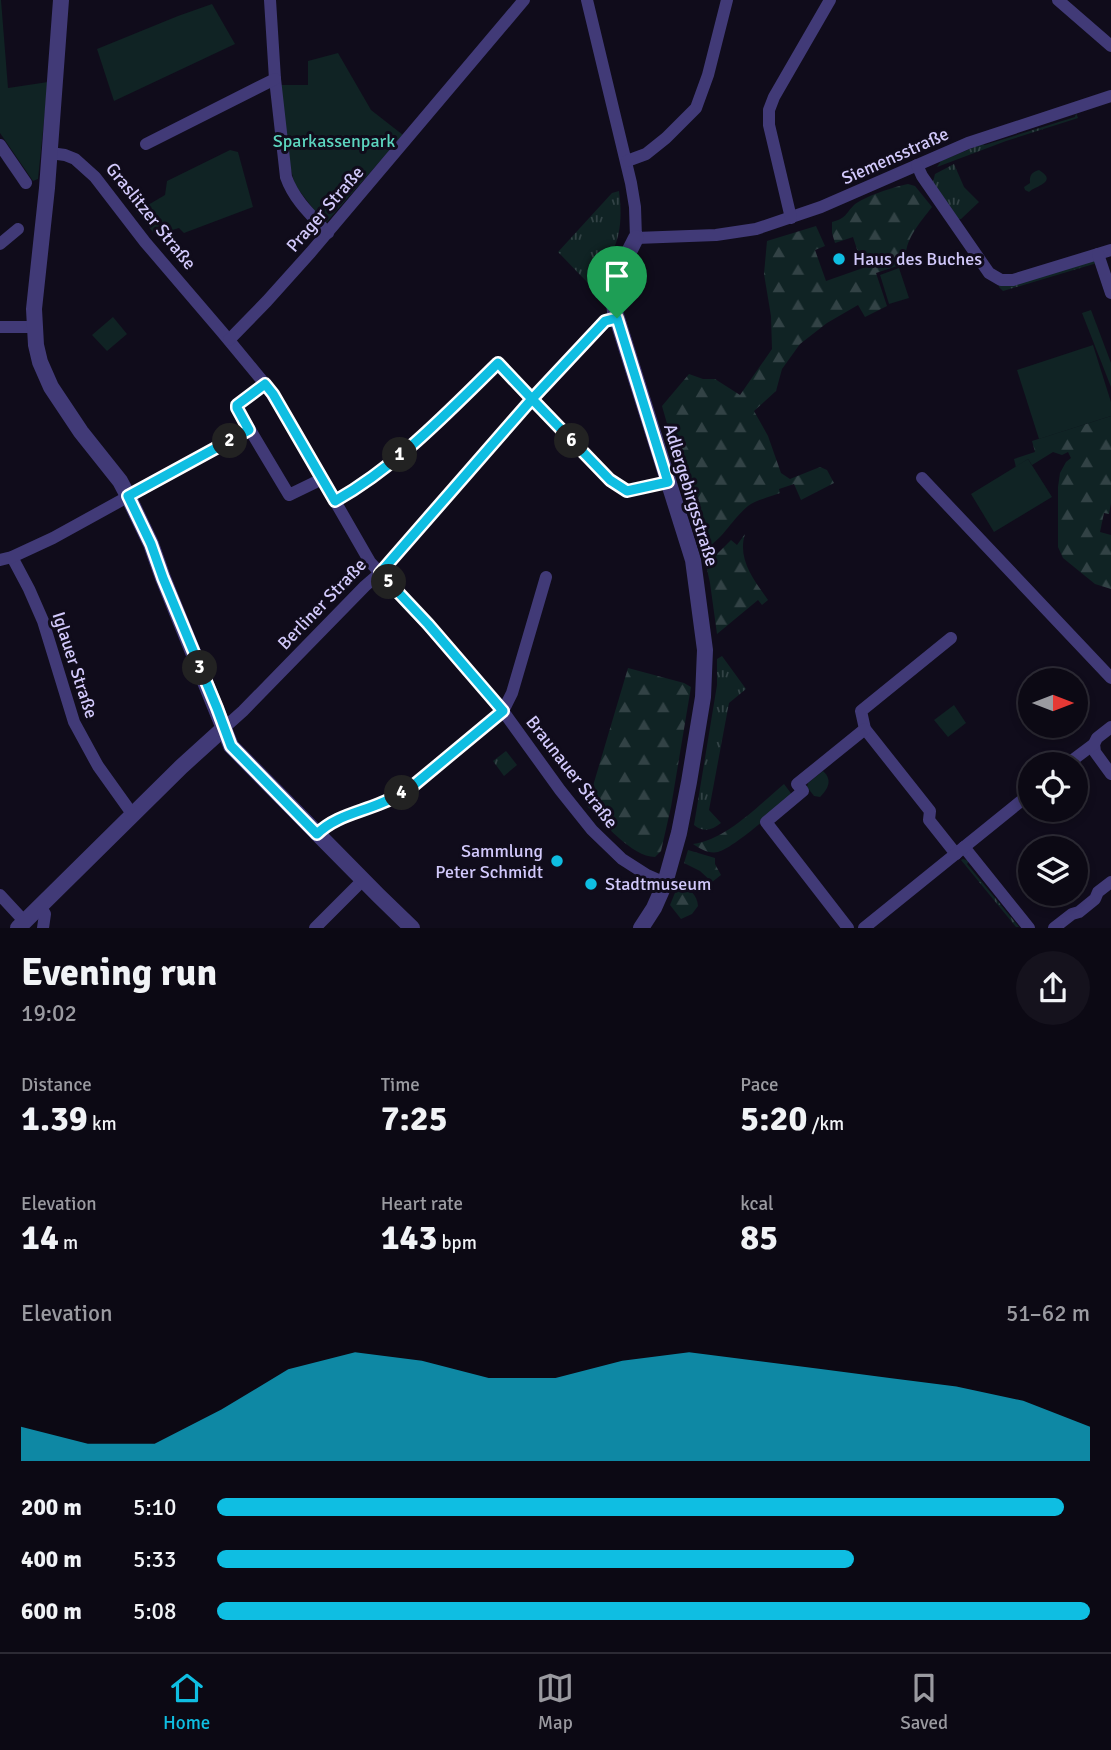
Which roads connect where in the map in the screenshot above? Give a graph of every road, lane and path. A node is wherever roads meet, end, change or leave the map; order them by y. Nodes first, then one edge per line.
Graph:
1 (61, 0) edge
2 (270, 0) edge
3 (524, 0) edge
4 (587, 0) edge
5 (727, 0) edge
6 (830, 0) edge
7 (1058, 0) edge
8 (1111, 46) edge
9 (275, 79) junction
10 (1111, 96) edge
11 (146, 144) dead end
12 (0, 145) edge
13 (50, 153) junction
14 (626, 161) junction
15 (917, 165) junction
16 (26, 183) dead end
17 (791, 218) junction
18 (18, 229) dead end
19 (328, 233) junction
20 (636, 238) junction
21 (0, 244) edge
22 (1105, 252) edge
23 (1111, 293) edge
24 (617, 318) junction
25 (0, 327) edge
26 (34, 327) junction
27 (229, 340) junction
28 (265, 384) junction
29 (532, 399) junction
30 (249, 430) junction
31 (322, 478) junction
32 (922, 478) dead end
33 (668, 482) junction
34 (128, 496) junction
35 (335, 501) junction
36 (6, 559) edge
37 (380, 573) junction
38 (546, 578) dead end
39 (951, 638) dead end
40 (1111, 678) edge
41 (503, 711) junction
42 (1111, 727) edge
43 (224, 728) junction
44 (865, 729) junction
45 (1094, 744) junction
46 (1083, 752) edge
47 (1111, 774) edge
48 (1018, 803) edge
49 (134, 815) junction
50 (317, 834) junction
51 (960, 850) junction
52 (363, 880) junction
53 (1111, 882) edge
54 (665, 883) junction
55 (0, 895) edge
56 (40, 906) junction
57 (21, 925) edge
58 (43, 928) edge
59 (315, 928) edge
60 (412, 928) edge
61 (641, 928) edge
62 (848, 928) edge
63 (864, 928) edge
64 (1029, 928) edge
65 (1054, 928) edge

1 - 13 street
2 - 9 street
3 - 19 street, Prager Straße
4 - 14 street
5 - 14 street
6 - 17 street
7 - 8 street
9 - 11 street
9 - 19 street
10 - 15 street, Siemensstraße
12 - 16 street
13 - 26 street
13 - 27 street, Graslitzer Straße
14 - 20 street
15 - 17 street, Siemensstraße
15 - 22 street
17 - 20 street, Siemensstraße
18 - 21 street
19 - 27 street, Prager Straße
20 - 24 street, Adlergebirgsstraße
22 - 23 street
24 - 29 street, Berliner Straße
24 - 33 street, Adlergebirgsstraße
25 - 26 street
26 - 34 street
27 - 28 street, Graslitzer Straße
28 - 30 street
28 - 31 street, Graslitzer Straße
29 - 33 street
29 - 35 street
29 - 37 street, Berliner Straße
30 - 31 street
30 - 34 street
31 - 35 street, Braunauer Straße
32 - 40 street
33 - 54 street, Adlergebirgsstraße
34 - 36 street
34 - 43 street
35 - 37 street, Braunauer Straße
36 - 49 street, Iglauer Straße
37 - 41 street, Braunauer Straße
37 - 43 street, Berliner Straße
38 - 41 street
39 - 44 street
41 - 50 street
41 - 54 street, Braunauer Straße
42 - 45 street
43 - 49 street, Berliner Straße
43 - 50 street
44 - 51 street
44 - 62 street
45 - 46 street
45 - 47 street
48 - 51 street
49 - 56 street, Berliner Straße
50 - 52 street
51 - 63 street
51 - 64 street
52 - 59 street
52 - 60 street
53 - 65 street
54 - 61 street, Adlergebirgsstraße
55 - 57 street
56 - 57 street, Berliner Straße
56 - 58 street

